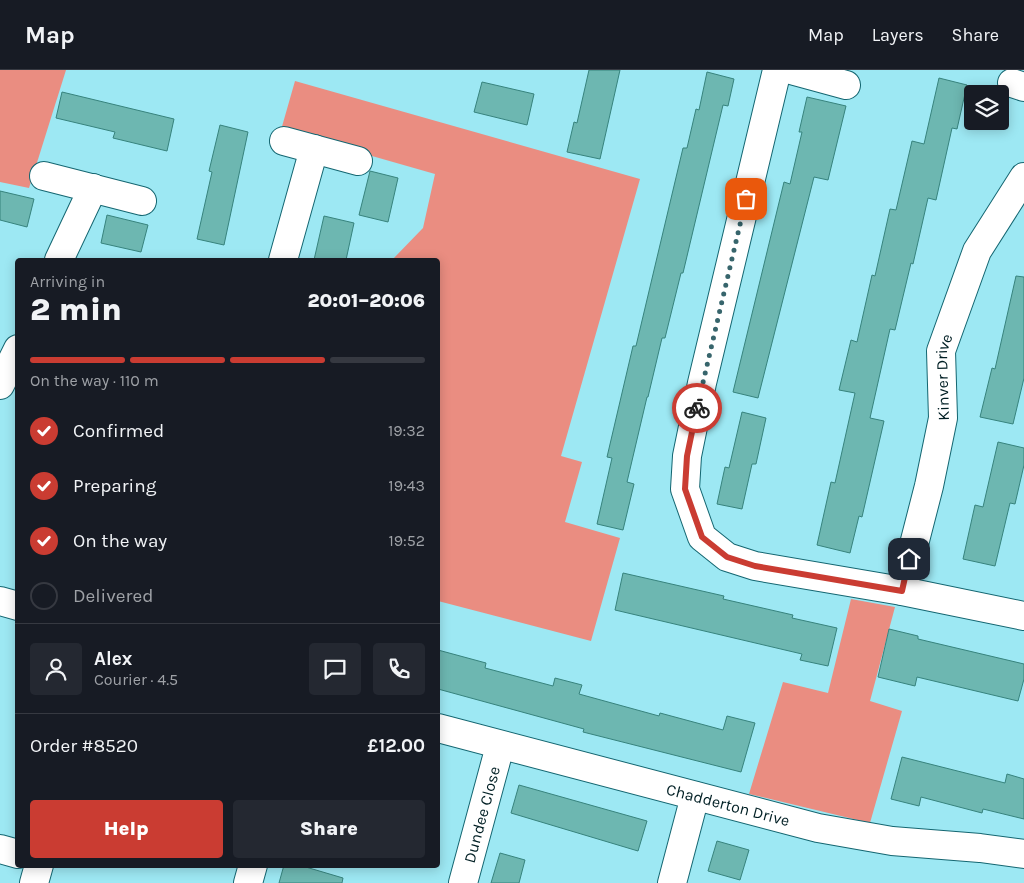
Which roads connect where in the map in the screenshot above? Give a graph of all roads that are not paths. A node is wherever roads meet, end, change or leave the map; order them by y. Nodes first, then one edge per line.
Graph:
1 (777, 70) edge
2 (791, 70) edge
3 (846, 85) dead end
4 (284, 141) dead end
5 (314, 149) junction
6 (358, 161) dead end
7 (44, 176) dead end
8 (1024, 177) edge
9 (93, 188) junction
10 (142, 201) dead end
11 (60, 258) edge
12 (283, 258) edge
13 (15, 357) edge
14 (7, 380) edge
15 (902, 591) junction
16 (0, 601) edge
17 (15, 605) edge
18 (1024, 616) edge
19 (440, 729) edge
20 (500, 746) junction
21 (695, 796) junction
22 (0, 849) edge
23 (15, 853) edge
24 (1024, 854) edge
25 (38, 868) edge
26 (252, 868) edge
27 (34, 883) edge
28 (248, 883) edge
29 (463, 883) edge
30 (672, 883) edge

1 - 15 street
2 - 3 street
4 - 5 street
5 - 6 street
5 - 12 street
7 - 9 street
8 - 15 street, Kinver Drive
9 - 10 street
9 - 11 street
13 - 14 street
15 - 18 street
16 - 17 street
19 - 20 street, Chadderton Drive
20 - 21 street, Chadderton Drive
20 - 29 street, Dundee Close
21 - 24 street, Chadderton Drive
21 - 30 street
22 - 23 street
25 - 27 street
26 - 28 street

